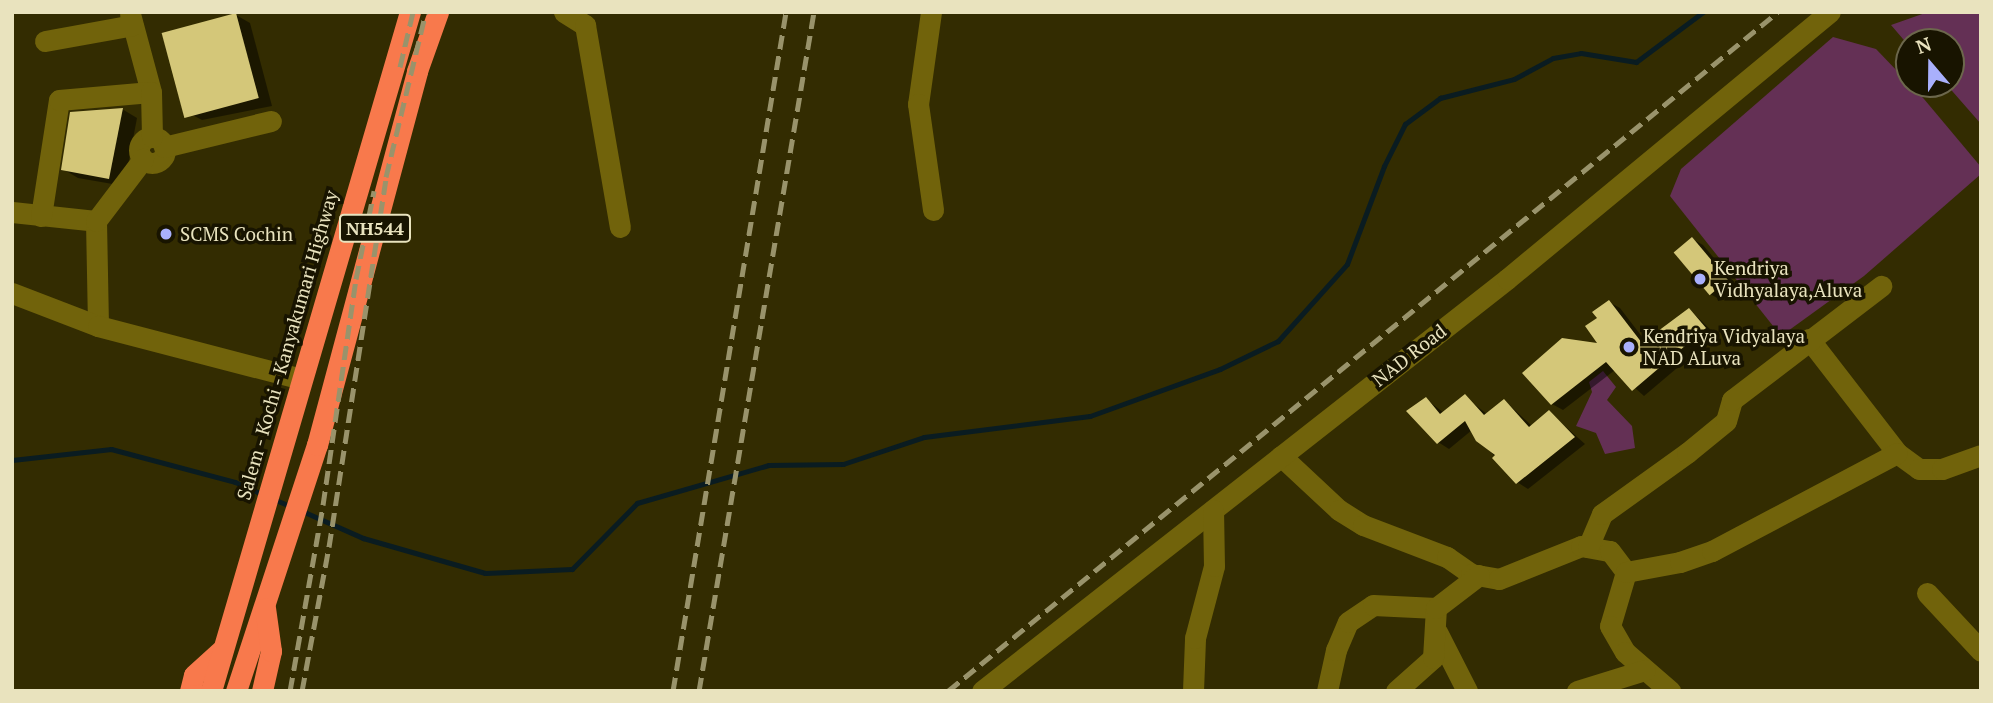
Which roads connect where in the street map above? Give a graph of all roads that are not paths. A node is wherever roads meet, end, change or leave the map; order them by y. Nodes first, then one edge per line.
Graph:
1 (410, 12) edge
2 (438, 12) edge
3 (564, 12) edge
4 (931, 12) edge
5 (1830, 12) edge
6 (131, 19) edge
7 (45, 41) dead end
8 (151, 92) junction
9 (271, 121) dead end
10 (158, 142) junction
11 (933, 210) dead end
12 (12, 212) edge
13 (41, 216) junction
14 (96, 221) junction
15 (620, 227) dead end
16 (1881, 286) dead end
17 (12, 293) edge
18 (98, 326) junction
19 (1809, 339) junction
20 (301, 379) junction
21 (1898, 453) junction
22 (1981, 455) edge
23 (1281, 456) junction
24 (1213, 510) junction
25 (1588, 547) junction
26 (1626, 572) junction
27 (1479, 575) junction
28 (1927, 593) dead end
29 (265, 606) junction
30 (1436, 608) junction
31 (1437, 632) junction
32 (221, 651) junction
33 (1981, 651) edge
34 (1645, 670) junction
35 (190, 691) edge
36 (211, 691) edge
37 (236, 691) edge
38 (262, 691) edge
39 (982, 691) edge
40 (1193, 691) edge
41 (1327, 691) edge
42 (1396, 691) edge
43 (1467, 691) edge
44 (1577, 691) edge
45 (1670, 691) edge

1 - 20 highway, Salem - Kochi - Kanyakumari Highway / NH544
2 - 29 highway, NH544
3 - 15 street
4 - 11 street
5 - 23 street, NAD Road
6 - 7 street
6 - 8 street
8 - 10 street
8 - 13 street
9 - 10 street
10 - 14 street
12 - 13 street
13 - 14 street
14 - 18 street
16 - 19 street
17 - 18 street
18 - 20 street
19 - 21 street
19 - 25 street
20 - 32 highway, Salem - Kochi - Kanyakumari Highway / NH544
21 - 22 street
21 - 26 street
23 - 24 street, NAD Road
23 - 27 street
24 - 39 street, NAD Road
24 - 40 street
25 - 26 street
25 - 27 street
26 - 34 street
27 - 30 street
28 - 33 street
29 - 37 highway
29 - 38 highway, NH544
30 - 31 street
30 - 41 street
31 - 42 street
31 - 43 street
32 - 35 highway
32 - 36 highway, Salem - Kochi - Kanyakumari Highway / NH544
34 - 44 street
34 - 45 street

